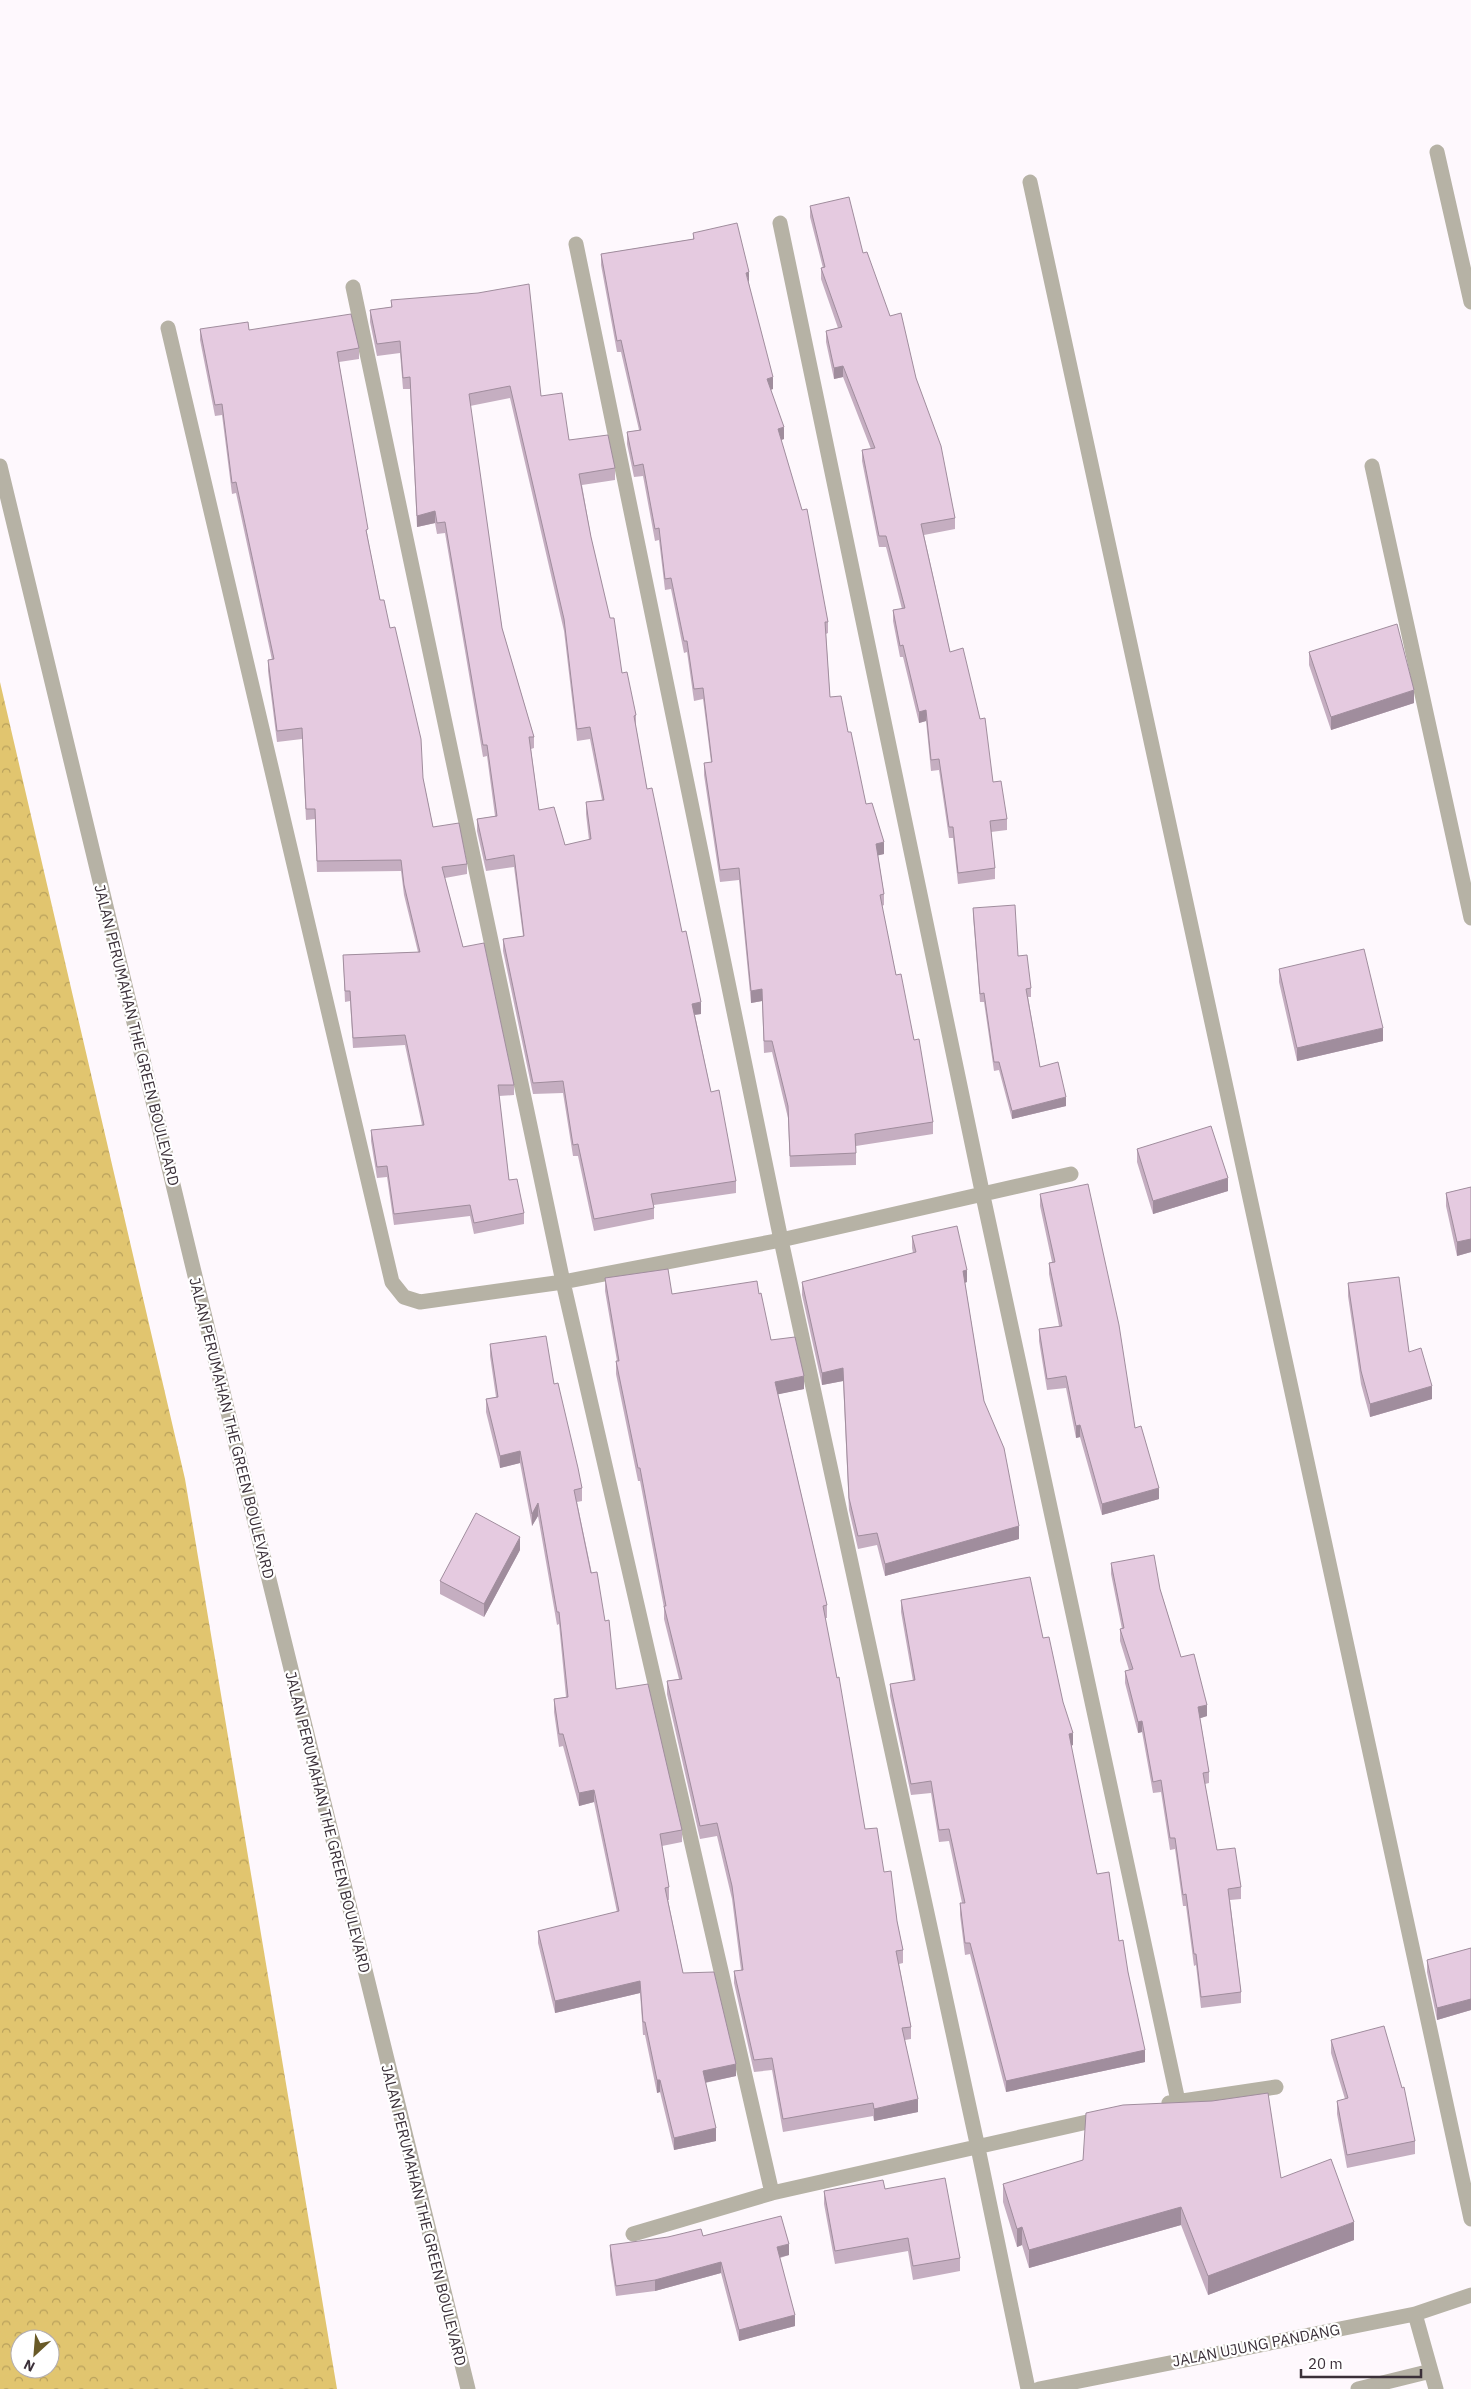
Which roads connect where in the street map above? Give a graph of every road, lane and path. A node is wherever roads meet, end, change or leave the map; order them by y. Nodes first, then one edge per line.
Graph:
1 (1437, 152) dead end
2 (1030, 182) dead end
3 (780, 223) dead end
4 (576, 244) dead end
5 (353, 287) dead end
6 (1471, 302) edge
7 (168, 328) dead end
8 (0, 466) edge
9 (1372, 466) dead end
10 (1471, 918) edge
11 (1071, 1174) dead end
12 (983, 1196) junction
13 (781, 1240) junction
14 (563, 1282) junction
15 (1276, 2087) dead end
16 (1178, 2101) junction
17 (1150, 2108) edge
18 (1121, 2114) edge
19 (978, 2148) junction
20 (772, 2193) junction
21 (1471, 2219) edge
22 (633, 2234) dead end
23 (1471, 2295) edge
24 (1415, 2314) junction
25 (1431, 2371) junction
26 (468, 2389) edge
27 (1028, 2389) edge
28 (1039, 2389) edge
29 (1358, 2389) edge
30 (1436, 2389) edge

1 - 6 street
2 - 21 street
3 - 12 street
4 - 13 street
5 - 14 street
7 - 14 street
8 - 26 street, JALAN PERUMAHAN THE GREEN BOULEVARD
9 - 10 street
11 - 12 street
12 - 13 street
12 - 16 street
13 - 14 street
13 - 19 street
14 - 20 street
15 - 16 street
16 - 17 street
18 - 19 street
19 - 20 street
19 - 27 street
20 - 22 street
23 - 24 street, JALAN UJUNG PANDANG
24 - 25 street
24 - 28 street, JALAN UJUNG PANDANG
25 - 29 street
25 - 30 street

